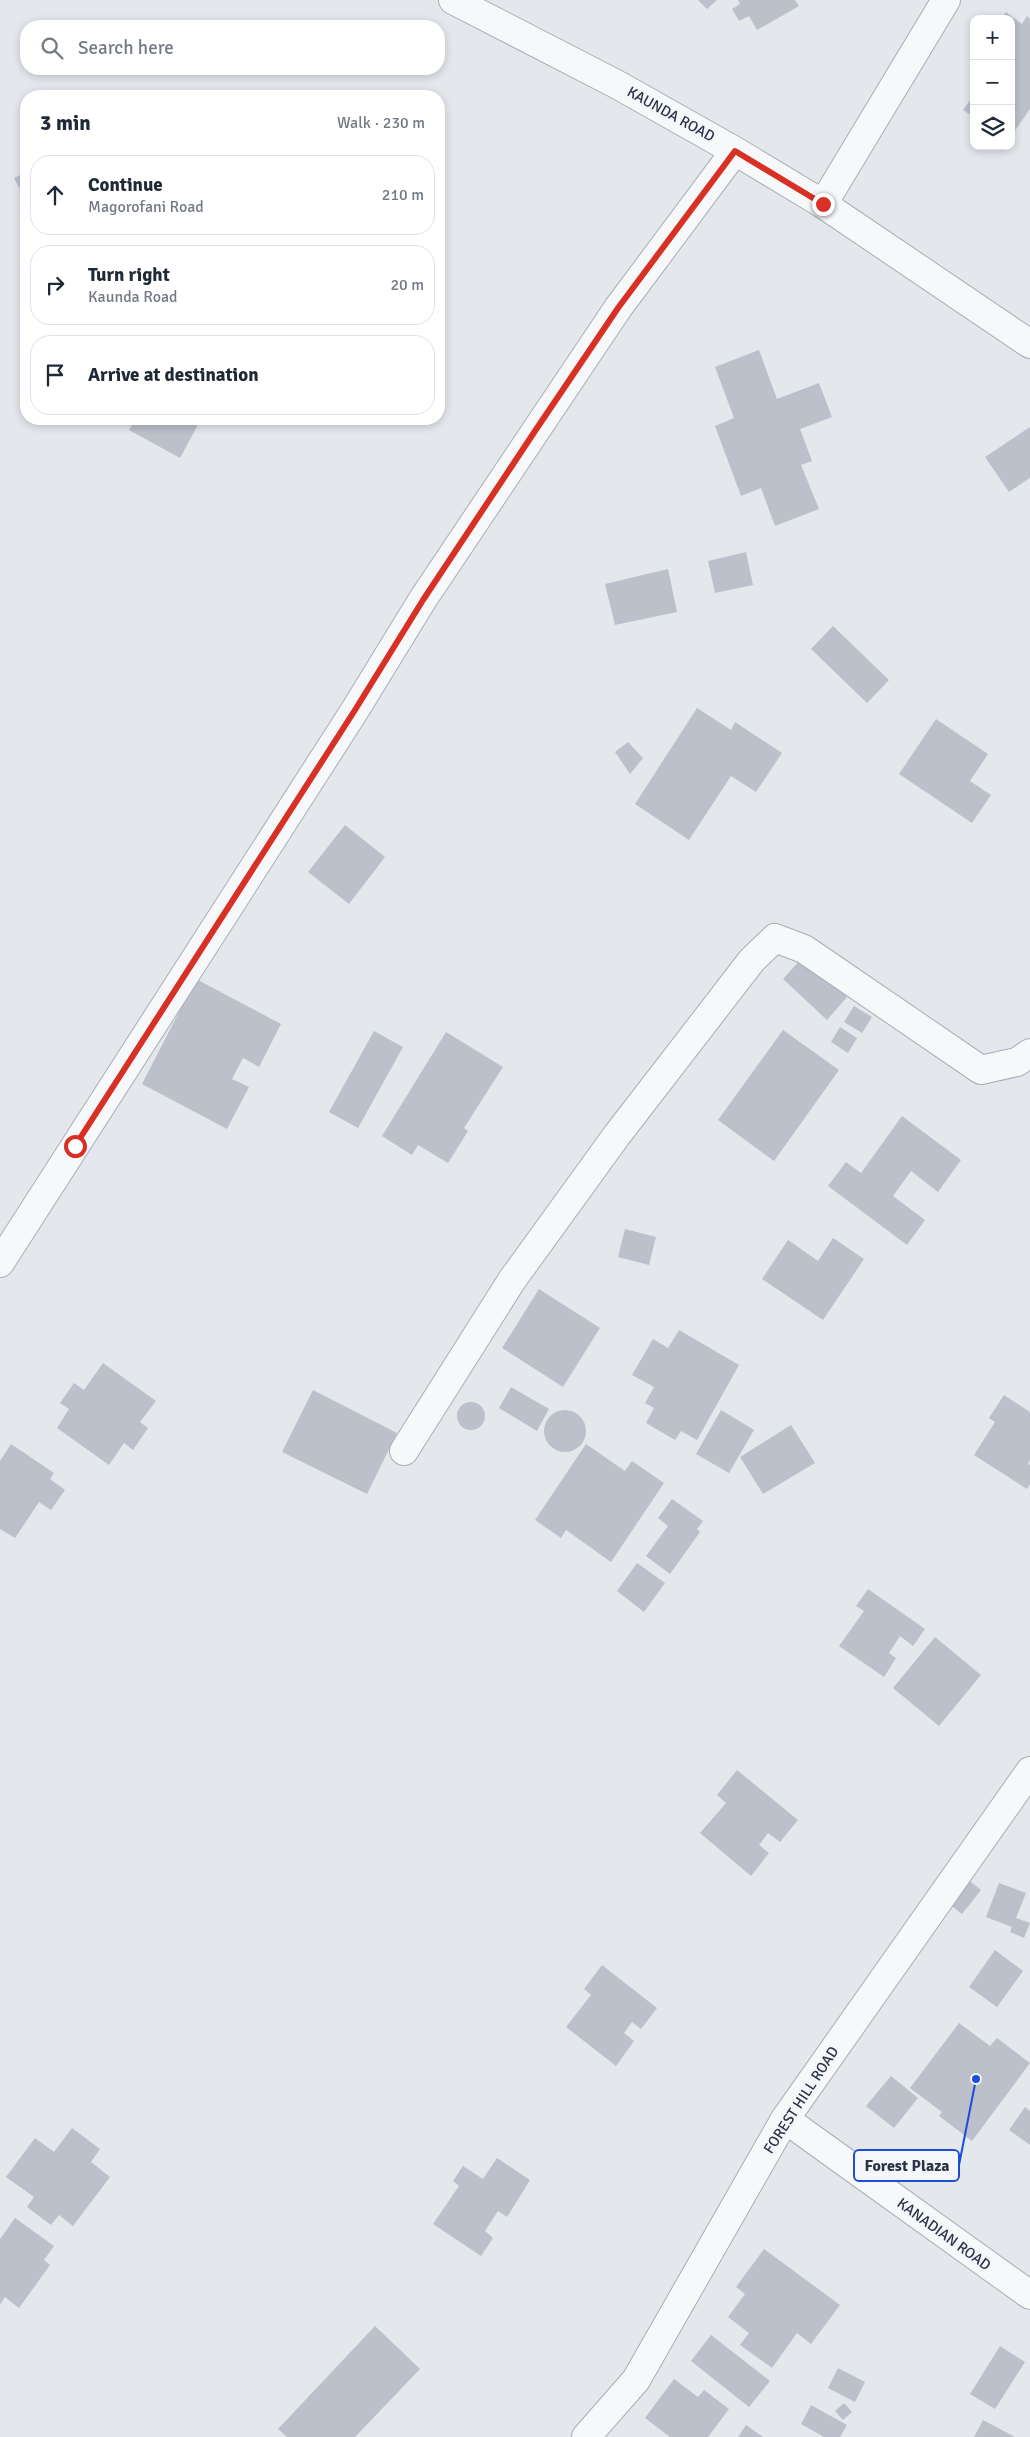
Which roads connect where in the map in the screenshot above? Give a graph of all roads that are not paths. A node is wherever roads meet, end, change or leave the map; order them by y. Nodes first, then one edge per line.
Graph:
1 (452, 0) edge
2 (946, 0) edge
3 (735, 151) junction
4 (823, 204) junction
5 (1030, 344) edge
6 (1030, 1053) edge
7 (0, 1263) edge
8 (404, 1451) dead end
9 (1030, 1771) edge
10 (785, 2119) junction
11 (1030, 2295) edge
12 (586, 2437) edge

1 - 3 street, KAUNDA ROAD
2 - 4 street
3 - 4 street, KAUNDA ROAD
3 - 7 street
4 - 5 street, KAUNDA ROAD
6 - 8 street
9 - 10 street, FOREST HILL ROAD
10 - 11 street, KANADIAN ROAD
10 - 12 street, FOREST HILL ROAD

